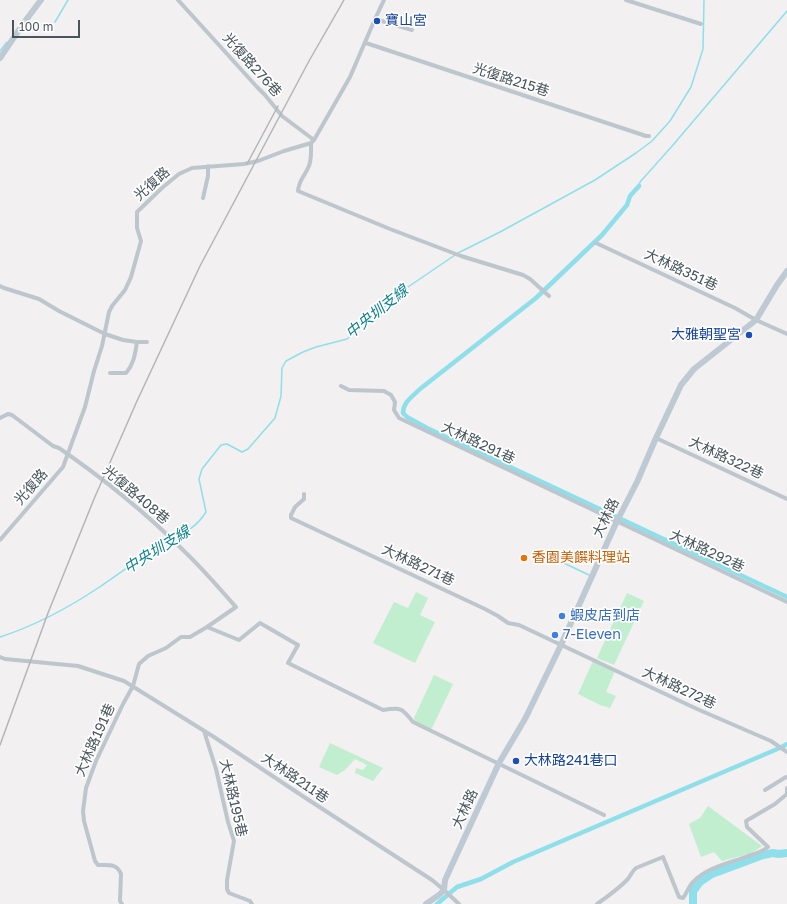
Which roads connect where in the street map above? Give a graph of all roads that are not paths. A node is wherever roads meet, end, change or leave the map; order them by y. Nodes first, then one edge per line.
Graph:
1 (41, 0) edge
2 (178, 0) edge
3 (384, 0) edge
4 (626, 0) edge
5 (375, 19) junction
6 (701, 24) dead end
7 (412, 30) dead end
8 (366, 43) junction
9 (0, 58) edge
10 (649, 136) dead end
11 (313, 141) junction
12 (208, 166) junction
13 (203, 198) dead end
14 (596, 243) dead end
15 (787, 271) edge
16 (0, 286) edge
17 (549, 296) dead end
18 (756, 320) junction
19 (105, 334) junction
20 (787, 334) edge
21 (137, 342) junction
22 (147, 342) dead end
23 (110, 373) dead end
24 (341, 386) dead end
25 (0, 418) edge
26 (656, 438) junction
27 (68, 454) junction
28 (304, 494) dead end
29 (787, 499) edge
30 (617, 521) junction
31 (0, 540) edge
32 (787, 602) edge
33 (207, 627) junction
34 (561, 645) junction
35 (0, 657) edge
36 (133, 686) junction
37 (204, 730) junction
38 (787, 752) edge
39 (499, 764) junction
40 (787, 776) edge
41 (787, 783) edge
42 (787, 788) edge
43 (765, 790) dead end
44 (604, 815) dead end
45 (444, 890) junction
46 (122, 904) edge
47 (252, 904) edge
48 (426, 904) edge
49 (459, 904) edge
50 (597, 904) edge

1 - 9 street
2 - 11 street, 光復路276巷
3 - 5 street
4 - 6 street
5 - 7 street
5 - 8 street
8 - 10 street, 光復路215巷
8 - 11 street
11 - 12 street, 光復路
11 - 17 street
12 - 13 street
12 - 19 street, 光復路
14 - 18 street, 大林路351巷
15 - 18 street, 大林路
16 - 19 street
18 - 20 street, 大林路351巷
18 - 26 street, 大林路
19 - 21 street
19 - 27 street, 光復路
21 - 22 street
21 - 23 street
24 - 30 street, 大林路291巷
25 - 27 street, 光復路408巷
26 - 29 street, 大林路322巷
26 - 30 street, 大林路
27 - 31 street, 光復路
27 - 33 street, 光復路408巷
28 - 34 street, 大林路271巷
30 - 32 street, 大林路292巷
30 - 34 street, 大林路
33 - 36 street
33 - 39 street
34 - 38 street, 大林路272巷
34 - 39 street, 大林路
35 - 36 street, 大林路211巷
36 - 37 street, 大林路211巷
36 - 46 street, 大林路191巷
37 - 45 street, 大林路211巷
37 - 47 street, 大林路195巷
39 - 44 street
39 - 45 street, 大林路
40 - 41 street
40 - 43 street
42 - 50 street
45 - 48 street
45 - 49 street, 大林路211巷

